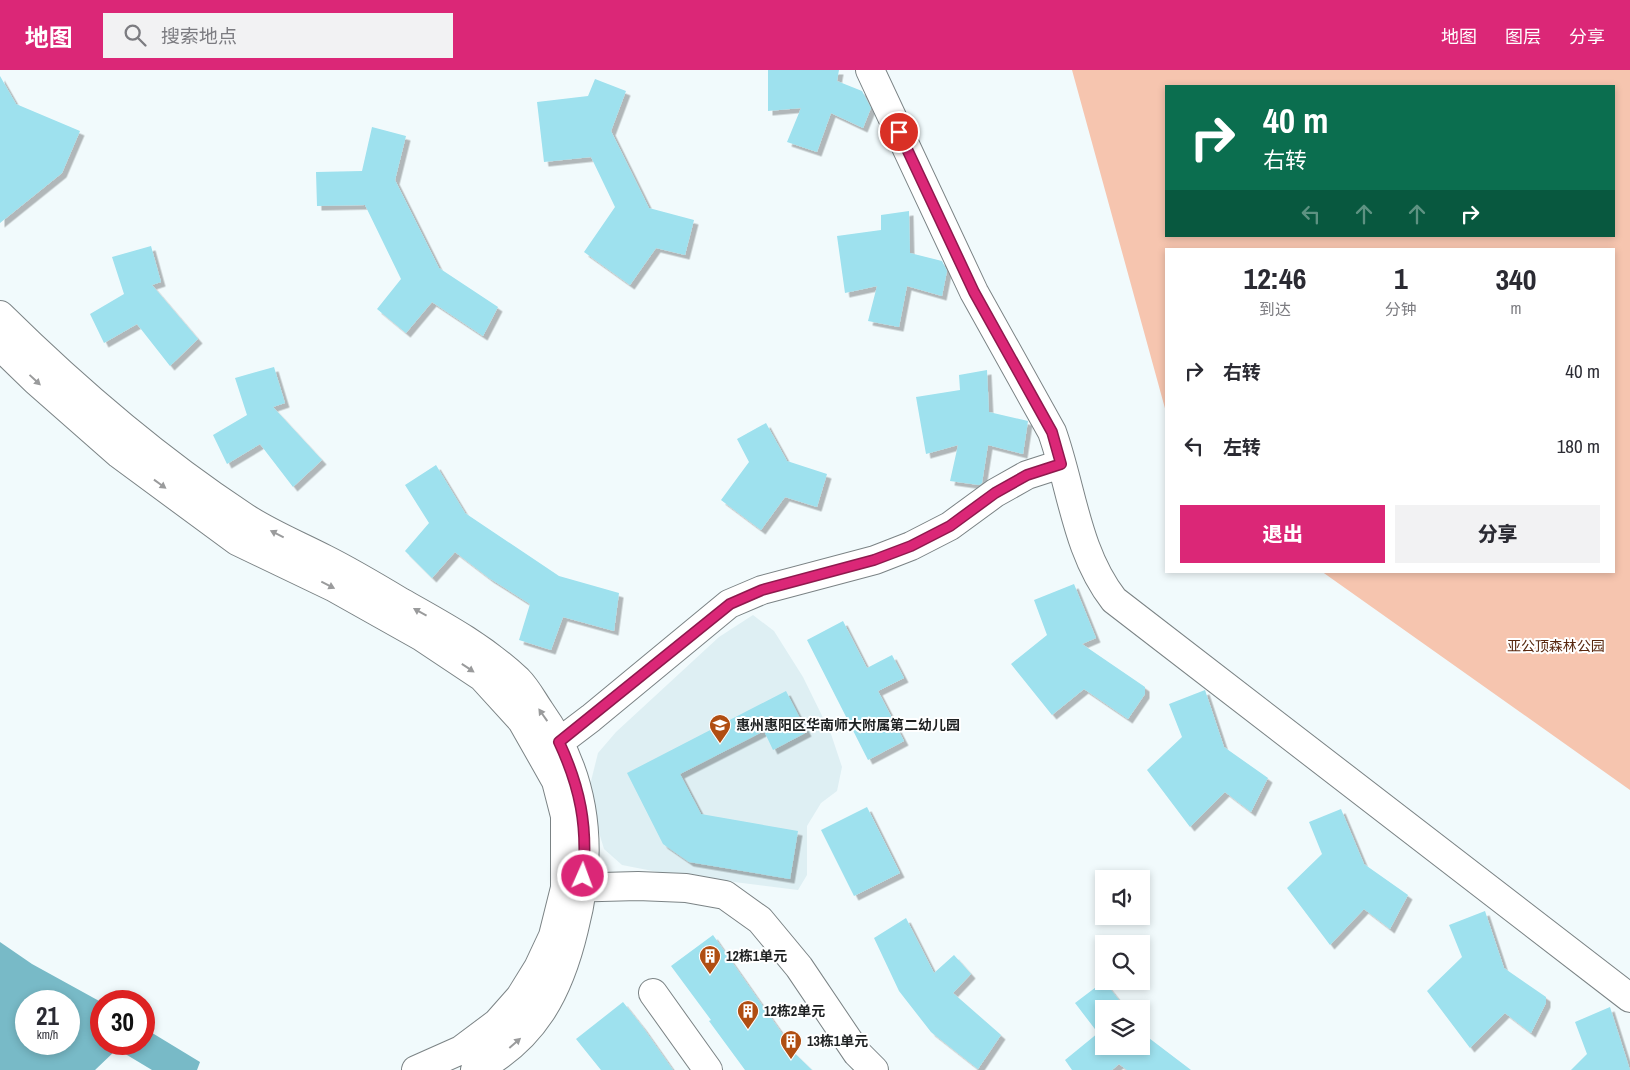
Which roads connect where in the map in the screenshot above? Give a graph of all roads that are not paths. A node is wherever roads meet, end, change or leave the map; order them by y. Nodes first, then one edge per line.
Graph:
1 (870, 70) edge
2 (0, 315) edge
3 (0, 346) edge
4 (1061, 464) junction
5 (550, 749) junction
6 (574, 888) junction
7 (653, 993) dead end
8 (1630, 998) edge
9 (416, 1070) edge
10 (475, 1070) edge
11 (708, 1070) edge
12 (874, 1070) edge

1 - 4 street
5 -> 2 street
3 -> 5 street
4 - 5 street
4 - 8 street
5 - 6 street
6 - 9 street
10 -> 6 street
6 - 12 street
7 - 11 street

